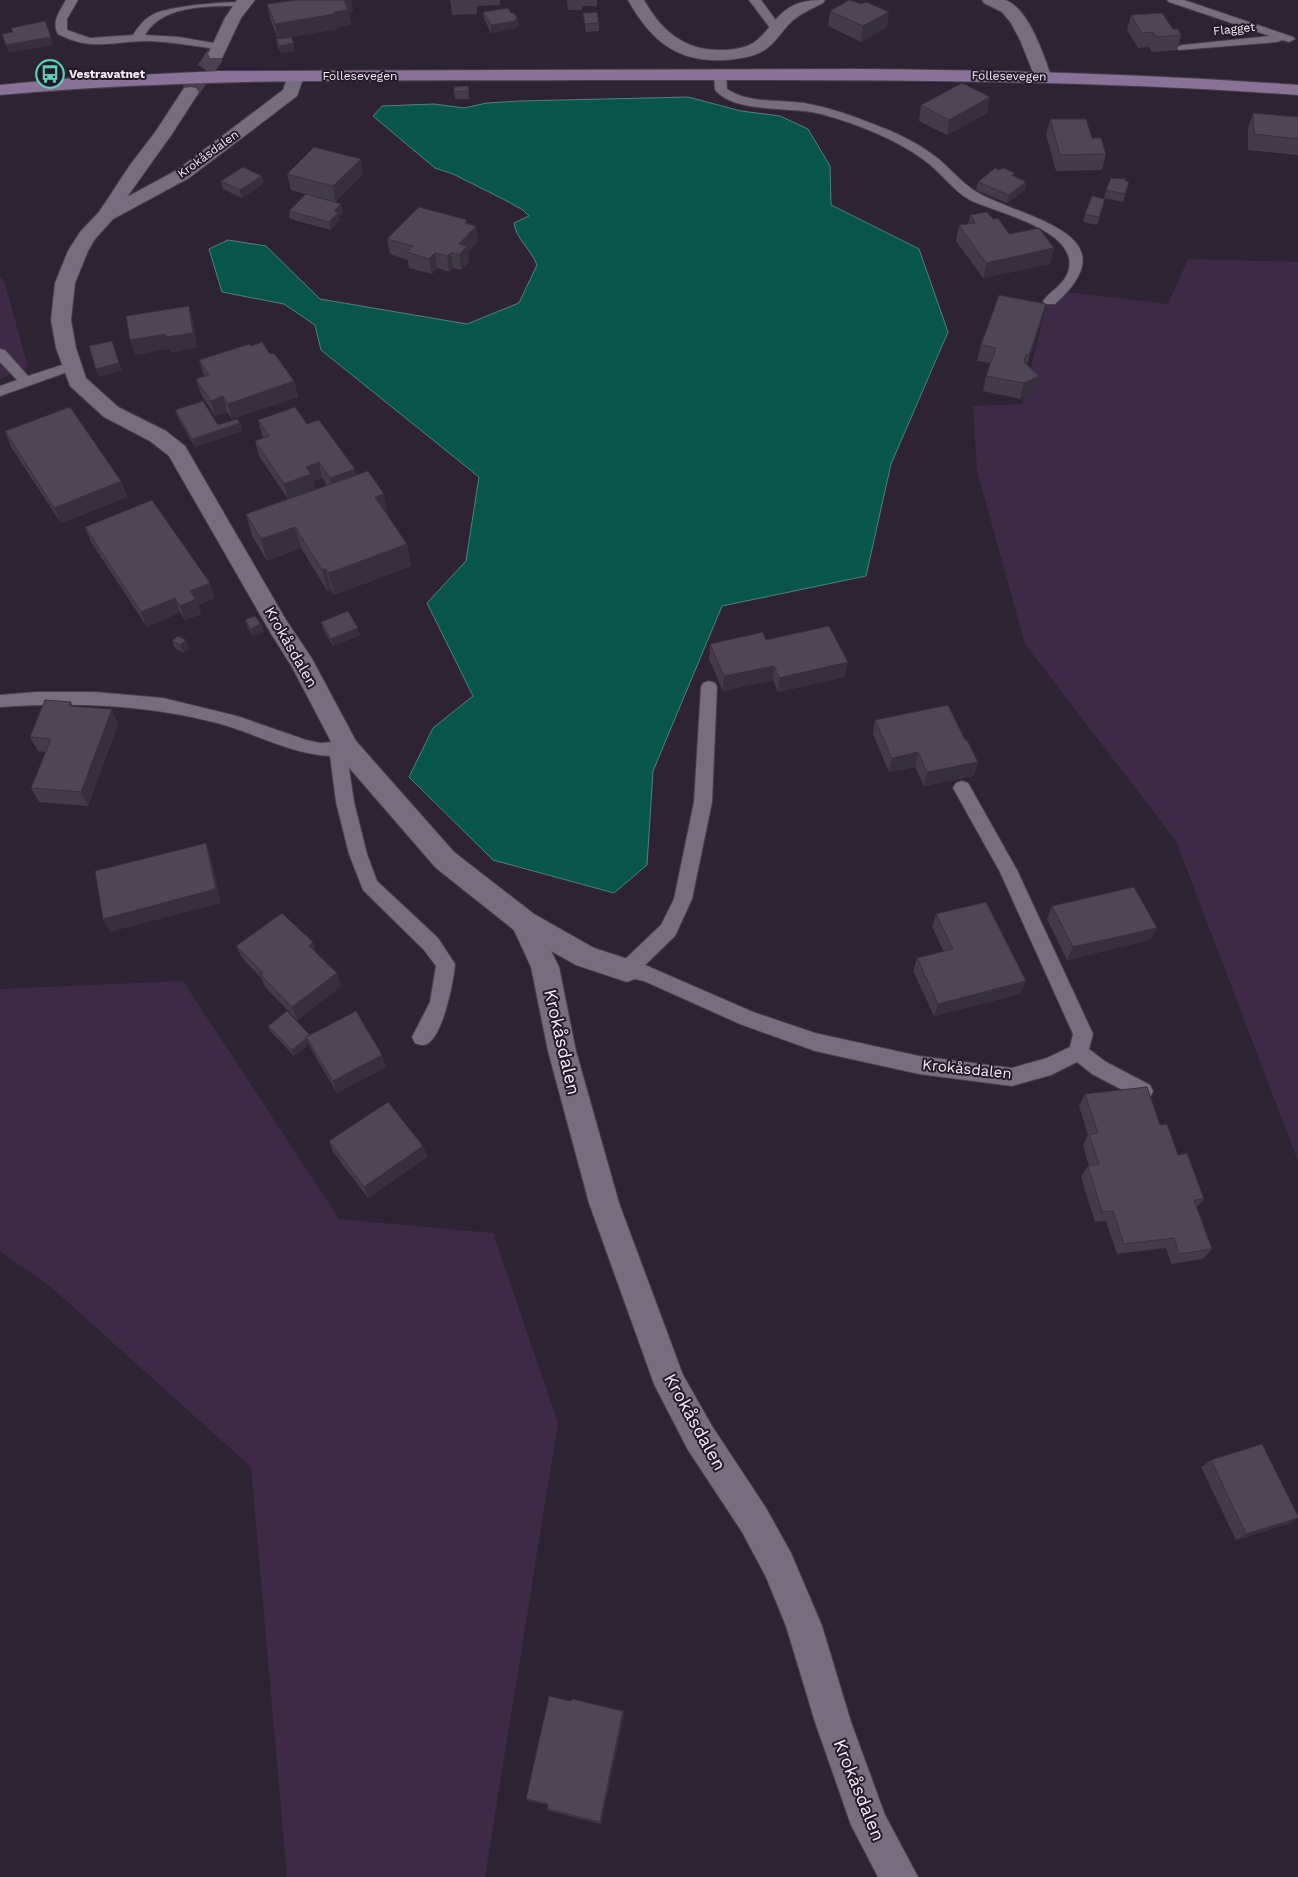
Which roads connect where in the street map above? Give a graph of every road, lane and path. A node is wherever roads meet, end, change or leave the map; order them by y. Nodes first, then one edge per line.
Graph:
1 (72, 0) edge
2 (636, 0) edge
3 (755, 0) edge
4 (817, 0) edge
5 (990, 0) edge
6 (1173, 0) edge
7 (244, 2) edge
8 (777, 30) junction
9 (136, 38) junction
10 (1294, 40) edge
11 (1183, 48) dead end
12 (218, 50) joint
13 (720, 75) junction
14 (295, 76) junction
15 (1042, 76) junction
16 (0, 90) edge
17 (1298, 90) edge
18 (190, 92) tunnel mouth
19 (106, 215) junction
20 (1050, 301) dead end
21 (0, 353) edge
22 (71, 366) junction
23 (26, 382) junction
24 (0, 391) edge
25 (709, 687) dead end
26 (0, 701) edge
27 (342, 749) junction
28 (962, 788) edge
29 (524, 922) junction
30 (627, 970) junction
31 (422, 1037) dead end
32 (1078, 1052) junction
33 (1143, 1091) edge
34 (899, 1877) edge

1 - 9 lane
2 - 8 street
3 - 8 lane
4 - 8 street
5 - 15 street
6 - 10 lane, Flagget
7 - 9 lane
7 - 12 street
9 - 12 lane
10 - 11 lane, Flagget
13 - 14 main road, Follesevegen
13 - 15 main road, Follesevegen
13 - 20 lane
14 - 16 main road, Follesevegen
14 - 19 street, Krokåsdalen
15 - 17 main road, Follesevegen
18 - 19 street, Krokåsdalen
19 - 22 street, Krokåsdalen
21 - 23 lane
22 - 23 lane
22 - 27 street, Krokåsdalen
23 - 24 lane
25 - 30 lane
26 - 27 lane
27 - 29 street, Krokåsdalen
27 - 31 lane, Krokåsdalen
28 - 32 lane
29 - 30 street, Krokåsdalen
29 - 34 street, Krokåsdalen
30 - 32 lane, Krokåsdalen
32 - 33 lane

